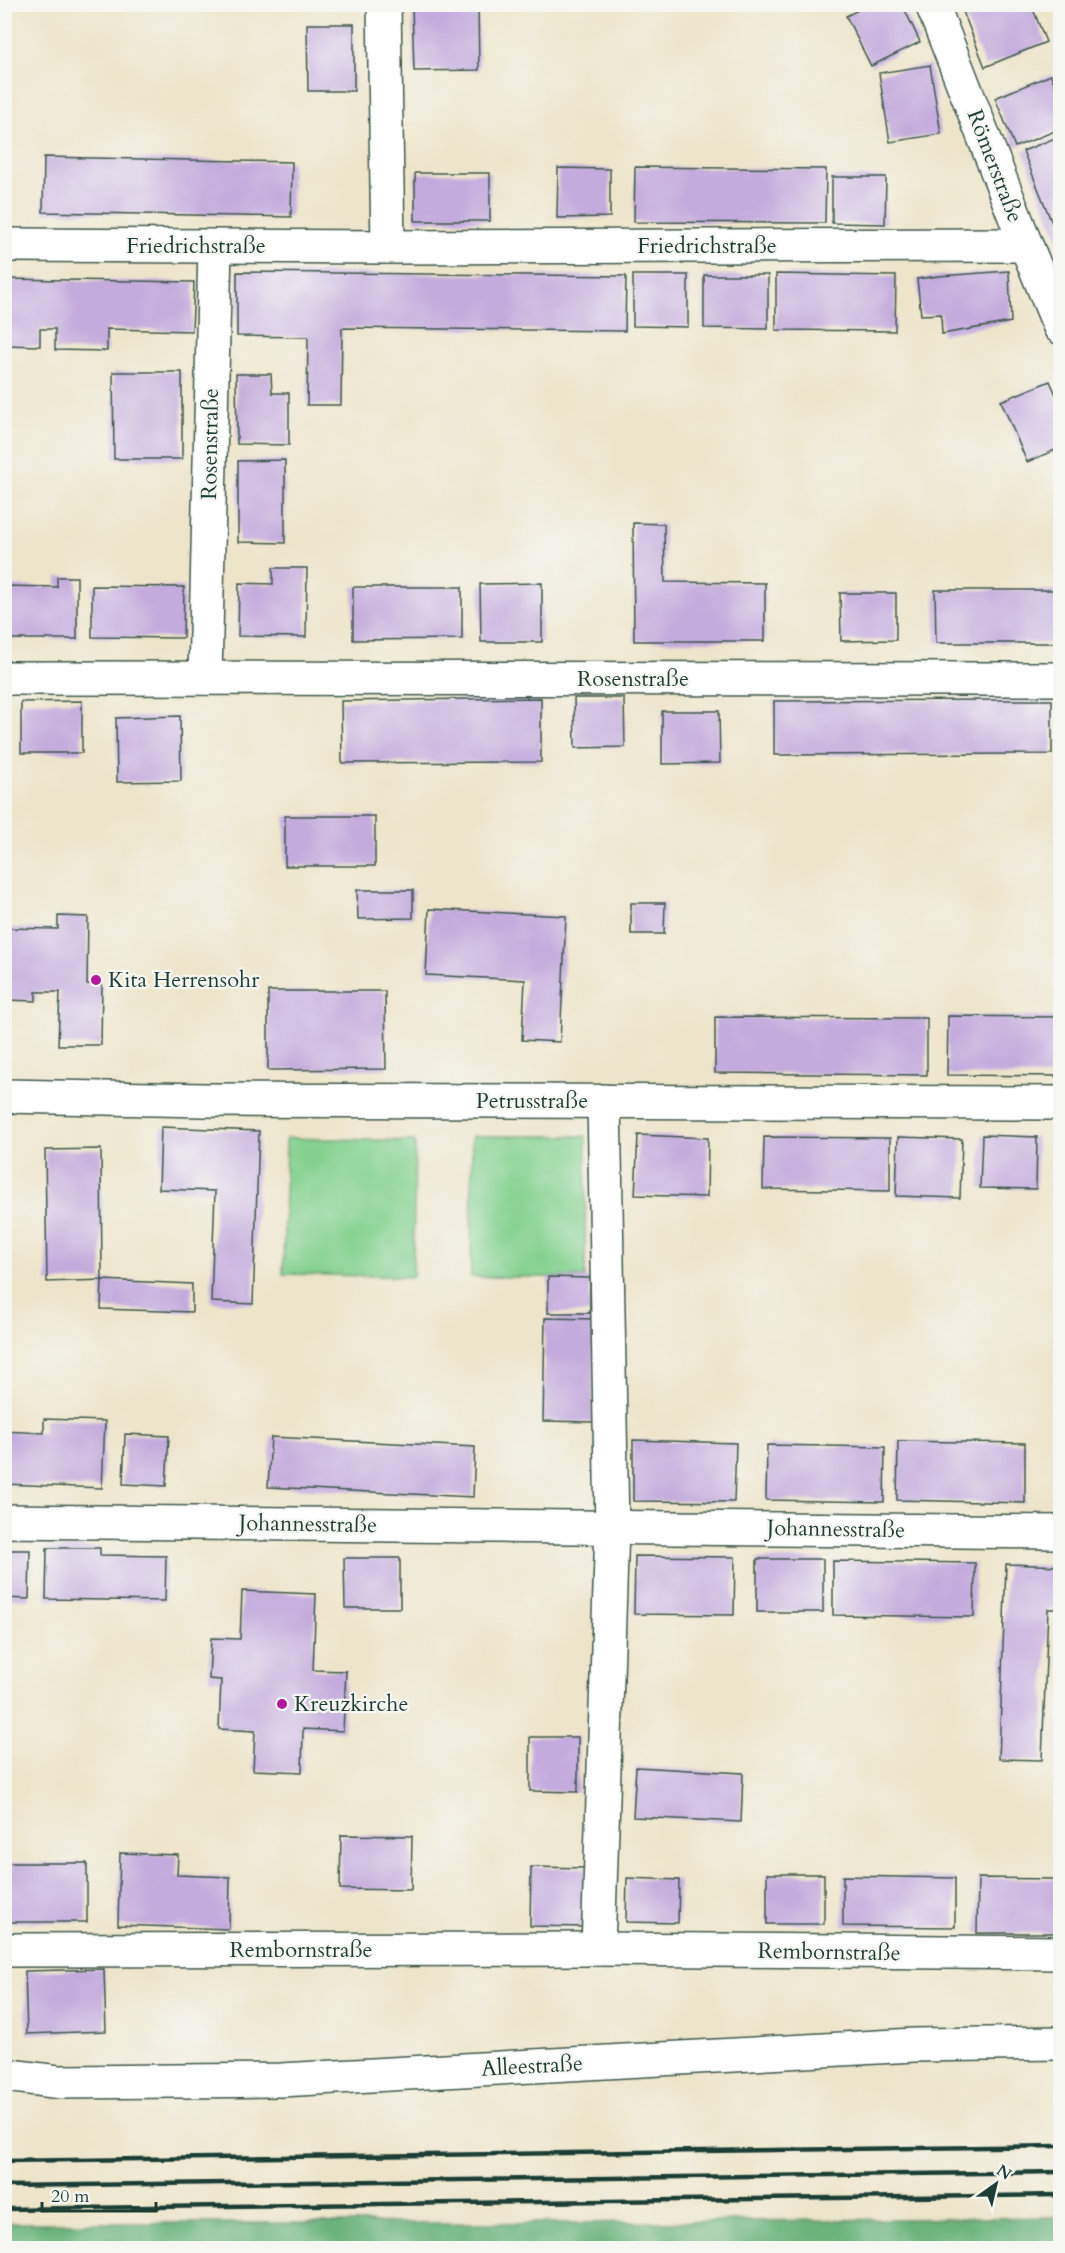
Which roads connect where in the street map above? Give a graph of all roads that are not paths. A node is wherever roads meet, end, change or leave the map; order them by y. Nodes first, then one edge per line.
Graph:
1 (384, 4) edge
2 (932, 4) edge
3 (4, 245) edge
4 (1026, 245) junction
5 (215, 247) junction
6 (388, 247) junction
7 (1060, 327) edge
8 (4, 678) edge
9 (205, 678) junction
10 (1060, 679) edge
11 (4, 1096) edge
12 (604, 1101) junction
13 (1060, 1103) edge
14 (4, 1521) edge
15 (612, 1527) junction
16 (1060, 1532) edge
17 (598, 1949) junction
18 (4, 1950) edge
19 (1060, 1953) edge
20 (1060, 2043) edge
21 (4, 2075) edge

1 - 6 street
2 - 4 street, Römerstraße
3 - 5 street, Friedrichstraße
4 - 6 street, Friedrichstraße
4 - 7 street, Römerstraße
5 - 6 street, Friedrichstraße
5 - 9 street, Rosenstraße
8 - 9 street, Rosenstraße
9 - 10 street, Rosenstraße
11 - 12 street, Petrusstraße
12 - 13 street, Petrusstraße
12 - 15 street
14 - 15 street, Johannesstraße
15 - 16 street, Johannesstraße
15 - 17 street
17 - 18 street, Rembornstraße
17 - 19 street, Rembornstraße
20 - 21 street, Alleestraße

